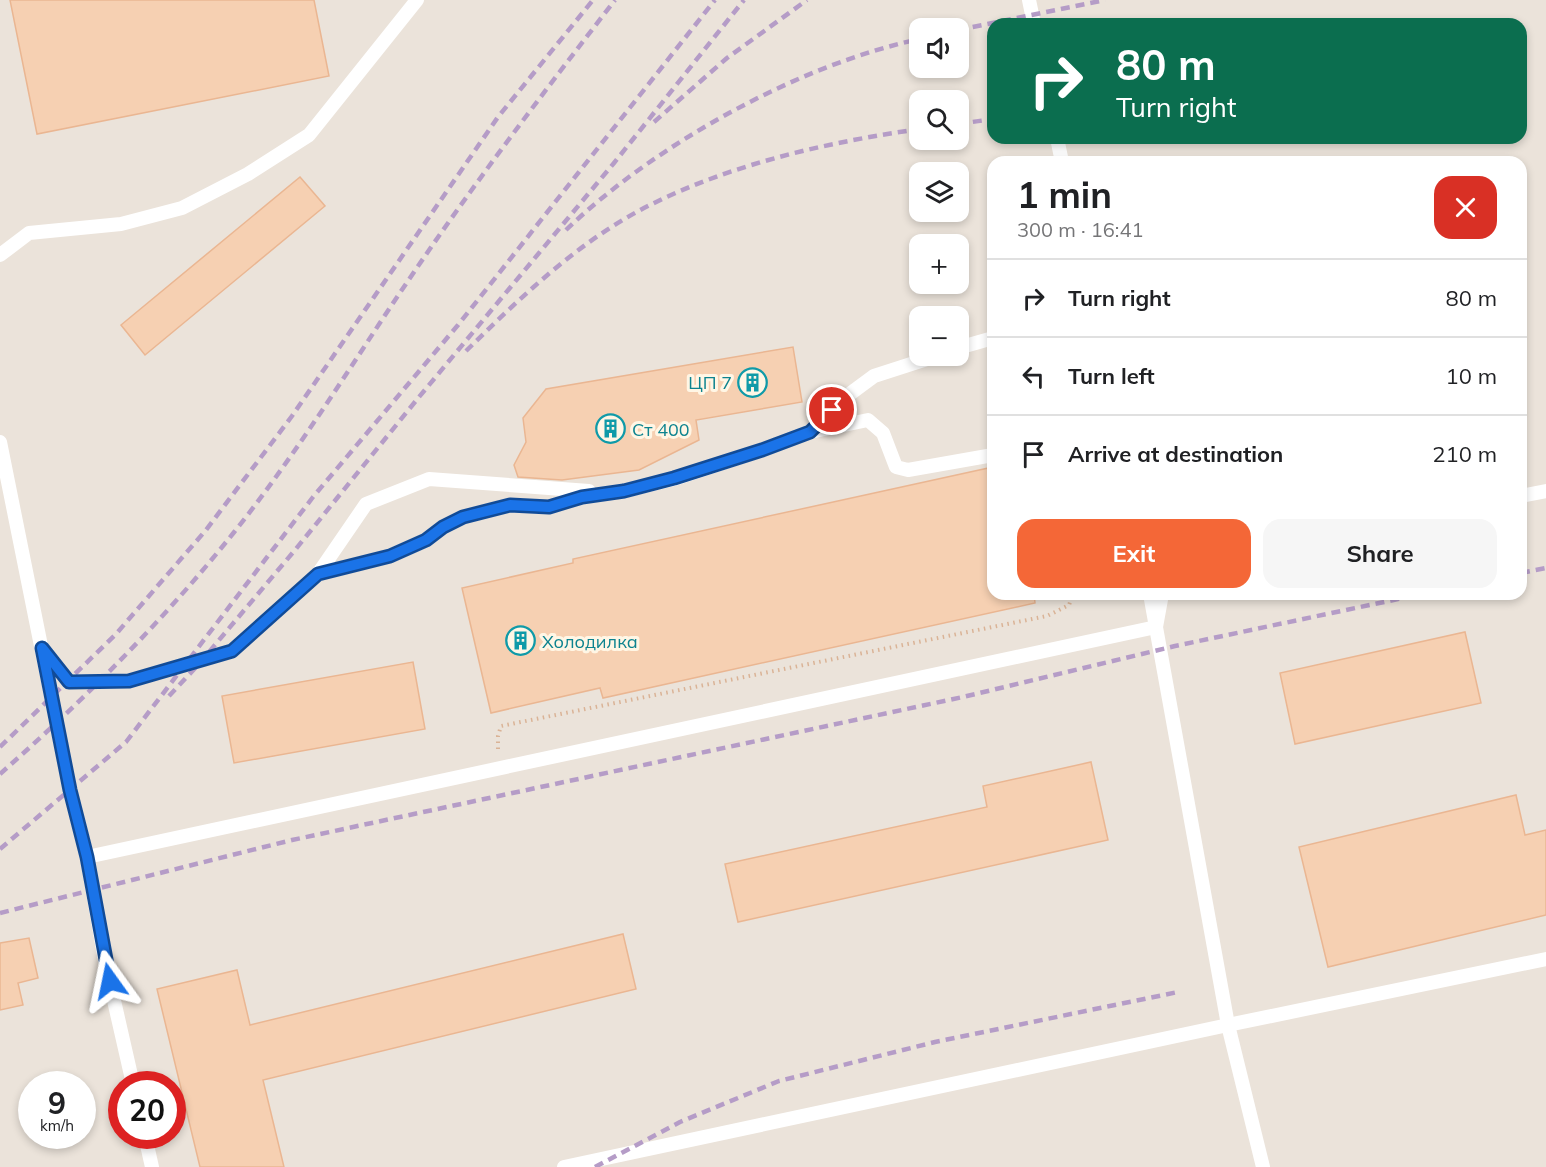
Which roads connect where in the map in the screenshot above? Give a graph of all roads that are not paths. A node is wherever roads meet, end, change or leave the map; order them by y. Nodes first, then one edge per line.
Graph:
1 (417, 0) edge
2 (1029, 0) edge
3 (1033, 18) edge
4 (0, 255) edge
5 (987, 340) edge
6 (969, 345) edge
7 (909, 365) edge
8 (810, 432) junction
9 (0, 442) edge
10 (987, 456) edge
11 (1546, 491) edge
12 (611, 493) junction
13 (1527, 495) edge
14 (318, 574) junction
15 (1151, 600) edge
16 (1161, 600) edge
17 (1156, 627) junction
18 (42, 648) junction
19 (87, 857) junction
20 (1546, 959) edge
21 (1228, 1024) junction
22 (130, 1071) edge
23 (148, 1149) edge
24 (152, 1167) edge
25 (564, 1167) edge
26 (1263, 1167) edge

1 - 4 lane
2 - 3 lane
5 - 6 lane
7 - 8 lane
8 - 10 lane
8 - 12 lane
9 - 18 lane
11 - 13 lane
12 - 14 lane
12 - 14 lane
14 - 18 lane
15 - 17 lane
16 - 17 lane
17 - 19 lane
17 - 21 lane
18 - 19 lane
19 - 22 lane
20 - 21 lane
21 - 25 lane
21 - 26 lane
23 - 24 lane

